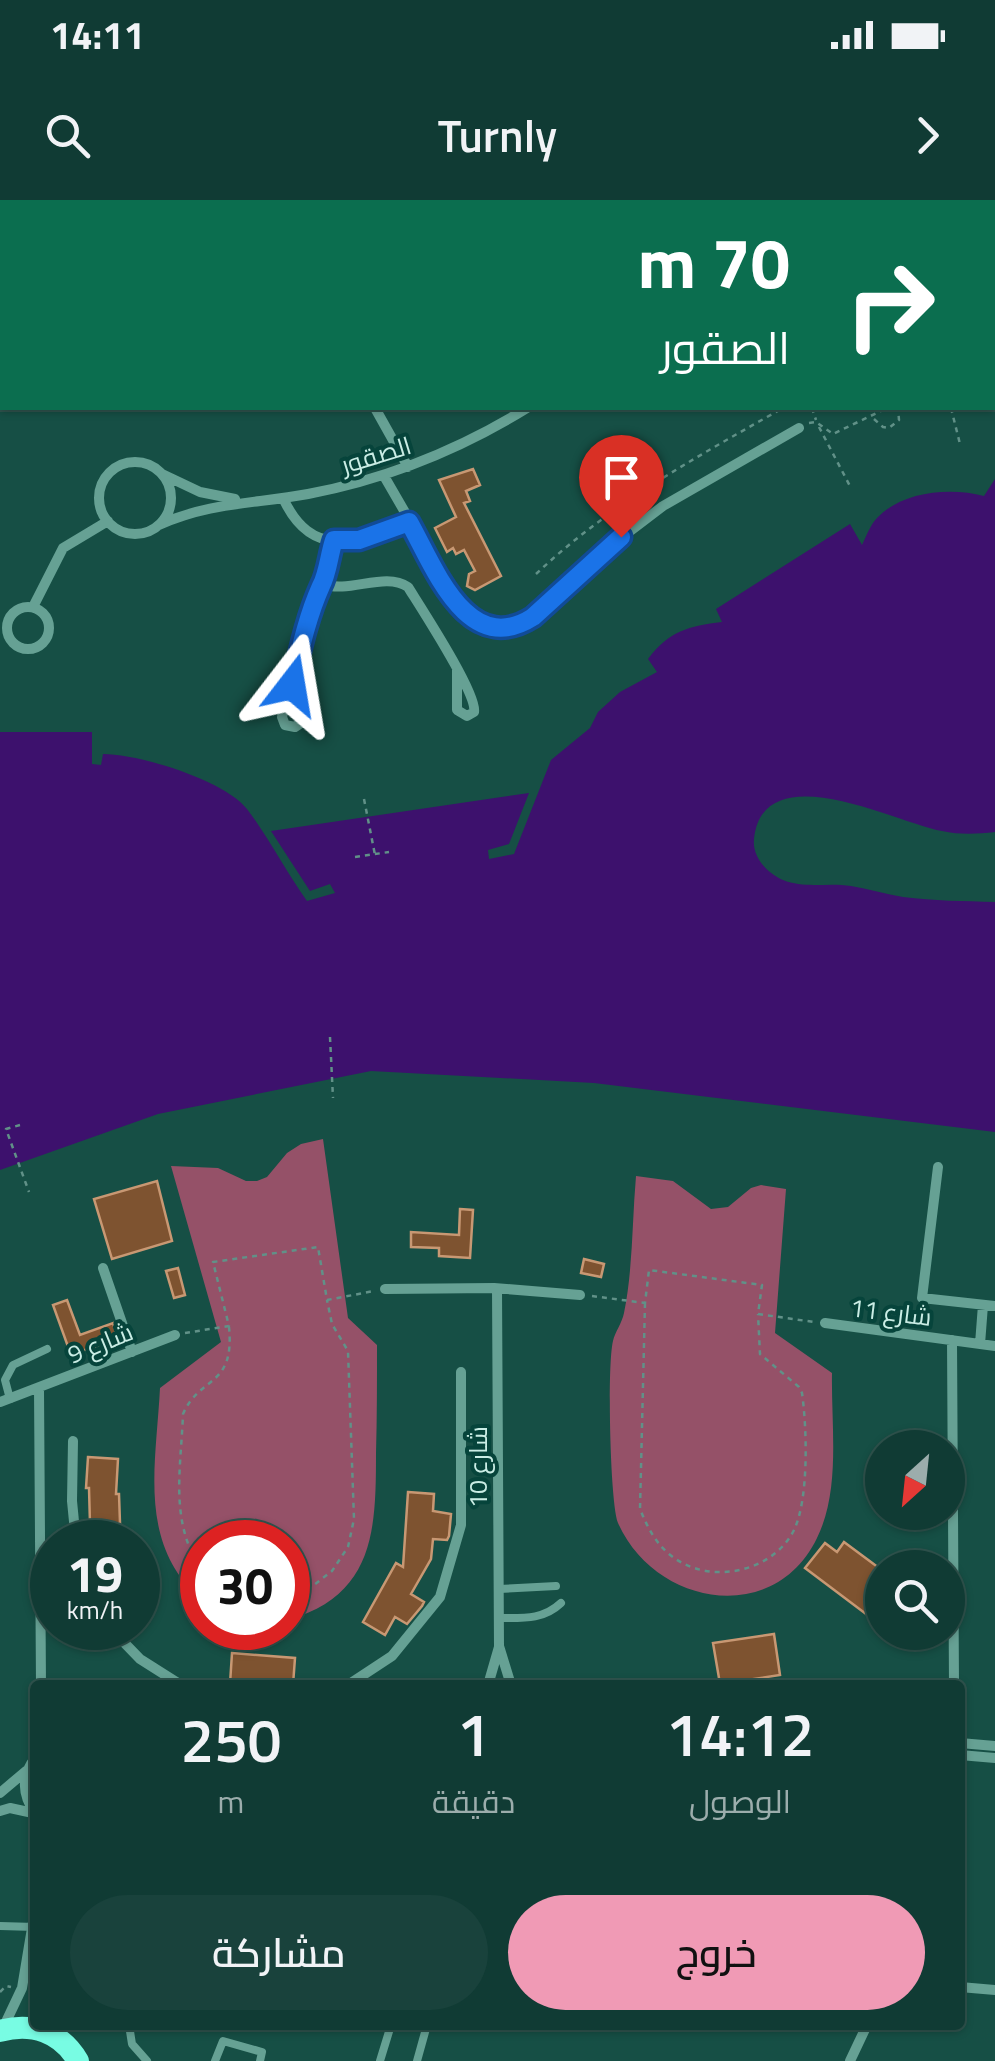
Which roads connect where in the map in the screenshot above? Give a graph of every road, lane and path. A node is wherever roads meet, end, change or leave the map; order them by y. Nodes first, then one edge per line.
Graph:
1 (376, 410) edge
2 (524, 410) edge
3 (779, 410) edge
4 (813, 410) edge
5 (882, 410) edge
6 (897, 410) edge
7 (952, 410) edge
8 (873, 417) junction
9 (816, 422) junction
10 (799, 428) joint
11 (960, 444) dead end
12 (408, 467) junction
13 (162, 474) junction
14 (384, 476) junction
15 (851, 488) dead end
16 (284, 498) junction
17 (246, 500) junction
18 (108, 522) junction
19 (409, 522) junction
20 (158, 525) junction
21 (334, 540) junction
22 (536, 574) dead end
23 (323, 584) junction
24 (33, 607) junction
25 (457, 670) dead end
26 (292, 685) dead end
27 (364, 800) dead end
28 (389, 852) dead end
29 (374, 854) dead end
30 (354, 857) dead end
31 (330, 1037) dead end
32 (333, 1098) dead end
33 (20, 1125) dead end
34 (938, 1167) dead end
35 (29, 1192) dead end
36 (103, 1268) dead end
37 (498, 1288) junction
38 (385, 1289) joint
39 (580, 1295) joint
40 (326, 1300) junction
41 (645, 1303) junction
42 (989, 1306) edge
43 (758, 1314) junction
44 (825, 1323) joint
45 (229, 1326) junction
46 (174, 1335) joint
47 (952, 1340) junction
48 (980, 1344) junction
49 (995, 1346) edge
50 (47, 1349) dead end
51 (132, 1352) junction
52 (461, 1372) dead end
53 (39, 1388) junction
54 (5, 1401) edge
55 (73, 1441) dead end
56 (74, 1520) edge
57 (180, 1520) edge
58 (556, 1586) dead end
59 (310, 1588) edge
60 (498, 1588) junction
61 (561, 1603) dead end
62 (499, 1618) junction
63 (500, 1646) junction
64 (131, 1650) edge
65 (43, 1680) edge
66 (173, 1680) edge
67 (356, 1680) edge
68 (490, 1680) edge
69 (509, 1680) edge
70 (954, 1680) edge
71 (965, 1743) edge
72 (995, 1746) edge
73 (965, 1755) edge
74 (995, 1758) edge
75 (30, 1766) edge
76 (27, 1770) junction
77 (0, 1793) edge
78 (30, 1803) edge
79 (0, 1811) edge
80 (30, 1812) edge
81 (0, 1926) edge
82 (30, 1927) edge
83 (30, 1944) edge
84 (965, 1987) edge
85 (995, 1990) edge
86 (30, 2028) edge
87 (42, 2030) edge
88 (65, 2030) edge
89 (130, 2030) edge
90 (389, 2030) edge
91 (426, 2030) edge
92 (865, 2030) edge
93 (0, 2031) edge
94 (77, 2058) edge
95 (147, 2061) edge
96 (215, 2061) edge
97 (260, 2061) edge
98 (380, 2061) edge
99 (417, 2061) edge
100 (850, 2061) edge

1 - 12 street
2 - 12 street, الصقور
3 - 22 path
4 - 9 path
5 - 8 path
6 - 8 path
7 - 11 path
8 - 9 path
9 - 10 path
9 - 15 path
10 - 19 street
12 - 14 street, الصقور
13 - 17 street, الصقور
13 - 18 street
13 - 20 street
14 - 16 street, الصقور
14 - 19 street
16 - 17 street, الصقور
16 - 21 street
17 - 20 street, الصقور
18 - 20 street
18 - 24 street
19 - 21 street
21 - 23 street
23 - 25 street
23 - 26 street
24 - 24 street
27 - 29 path
28 - 30 path
31 - 32 path
33 - 35 path
34 - 42 street
36 - 51 street
37 - 38 street
37 - 39 street
37 - 60 street, شارع 10
38 - 40 path
39 - 41 path
40 - 45 path
40 - 59 path
41 - 43 path
41 - 43 path
42 - 48 street
43 - 44 path
44 - 47 street, شارع 11
45 - 46 path
45 - 57 path
46 - 51 street, شارع 9
47 - 48 street, شارع 11
47 - 70 street, شارع 11
48 - 49 street, شارع 11
50 - 54 lane
51 - 53 street, شارع 9
52 - 67 street
53 - 54 street, شارع 9
53 - 65 street
55 - 56 street
58 - 60 lane
60 - 62 street, شارع 10
61 - 62 lane
62 - 63 street, شارع 10
63 - 68 street, شارع 10
63 - 69 street, شارع 10
64 - 66 street
71 - 72 street
73 - 74 street
75 - 76 street
76 - 77 street
76 - 78 street
79 - 80 street
81 - 82 lane
83 - 93 street
84 - 85 street
86 - 93 main road
87 - 94 main road
88 - 94 street
89 - 95 lane
90 - 98 lane
91 - 99 lane
92 - 100 street
96 - 97 lane

